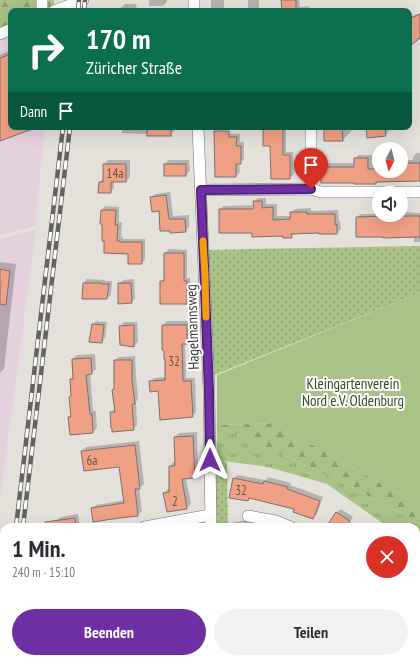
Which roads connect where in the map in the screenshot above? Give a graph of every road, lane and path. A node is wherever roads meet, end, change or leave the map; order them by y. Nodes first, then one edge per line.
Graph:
1 (83, 0) edge
2 (62, 8) edge
3 (198, 130) edge
4 (311, 130) edge
5 (311, 189) junction
6 (201, 190) junction
7 (418, 192) dead end
8 (210, 515) junction
9 (248, 516) dead end
10 (167, 523) edge
11 (211, 523) edge
12 (281, 523) edge

1 - 2 street
3 - 6 street, Hagelmannsweg
4 - 5 street
5 - 6 street
5 - 7 street
6 - 8 street, Hagelmannsweg
8 - 10 street
8 - 11 street, Hagelmannsweg
9 - 12 street

